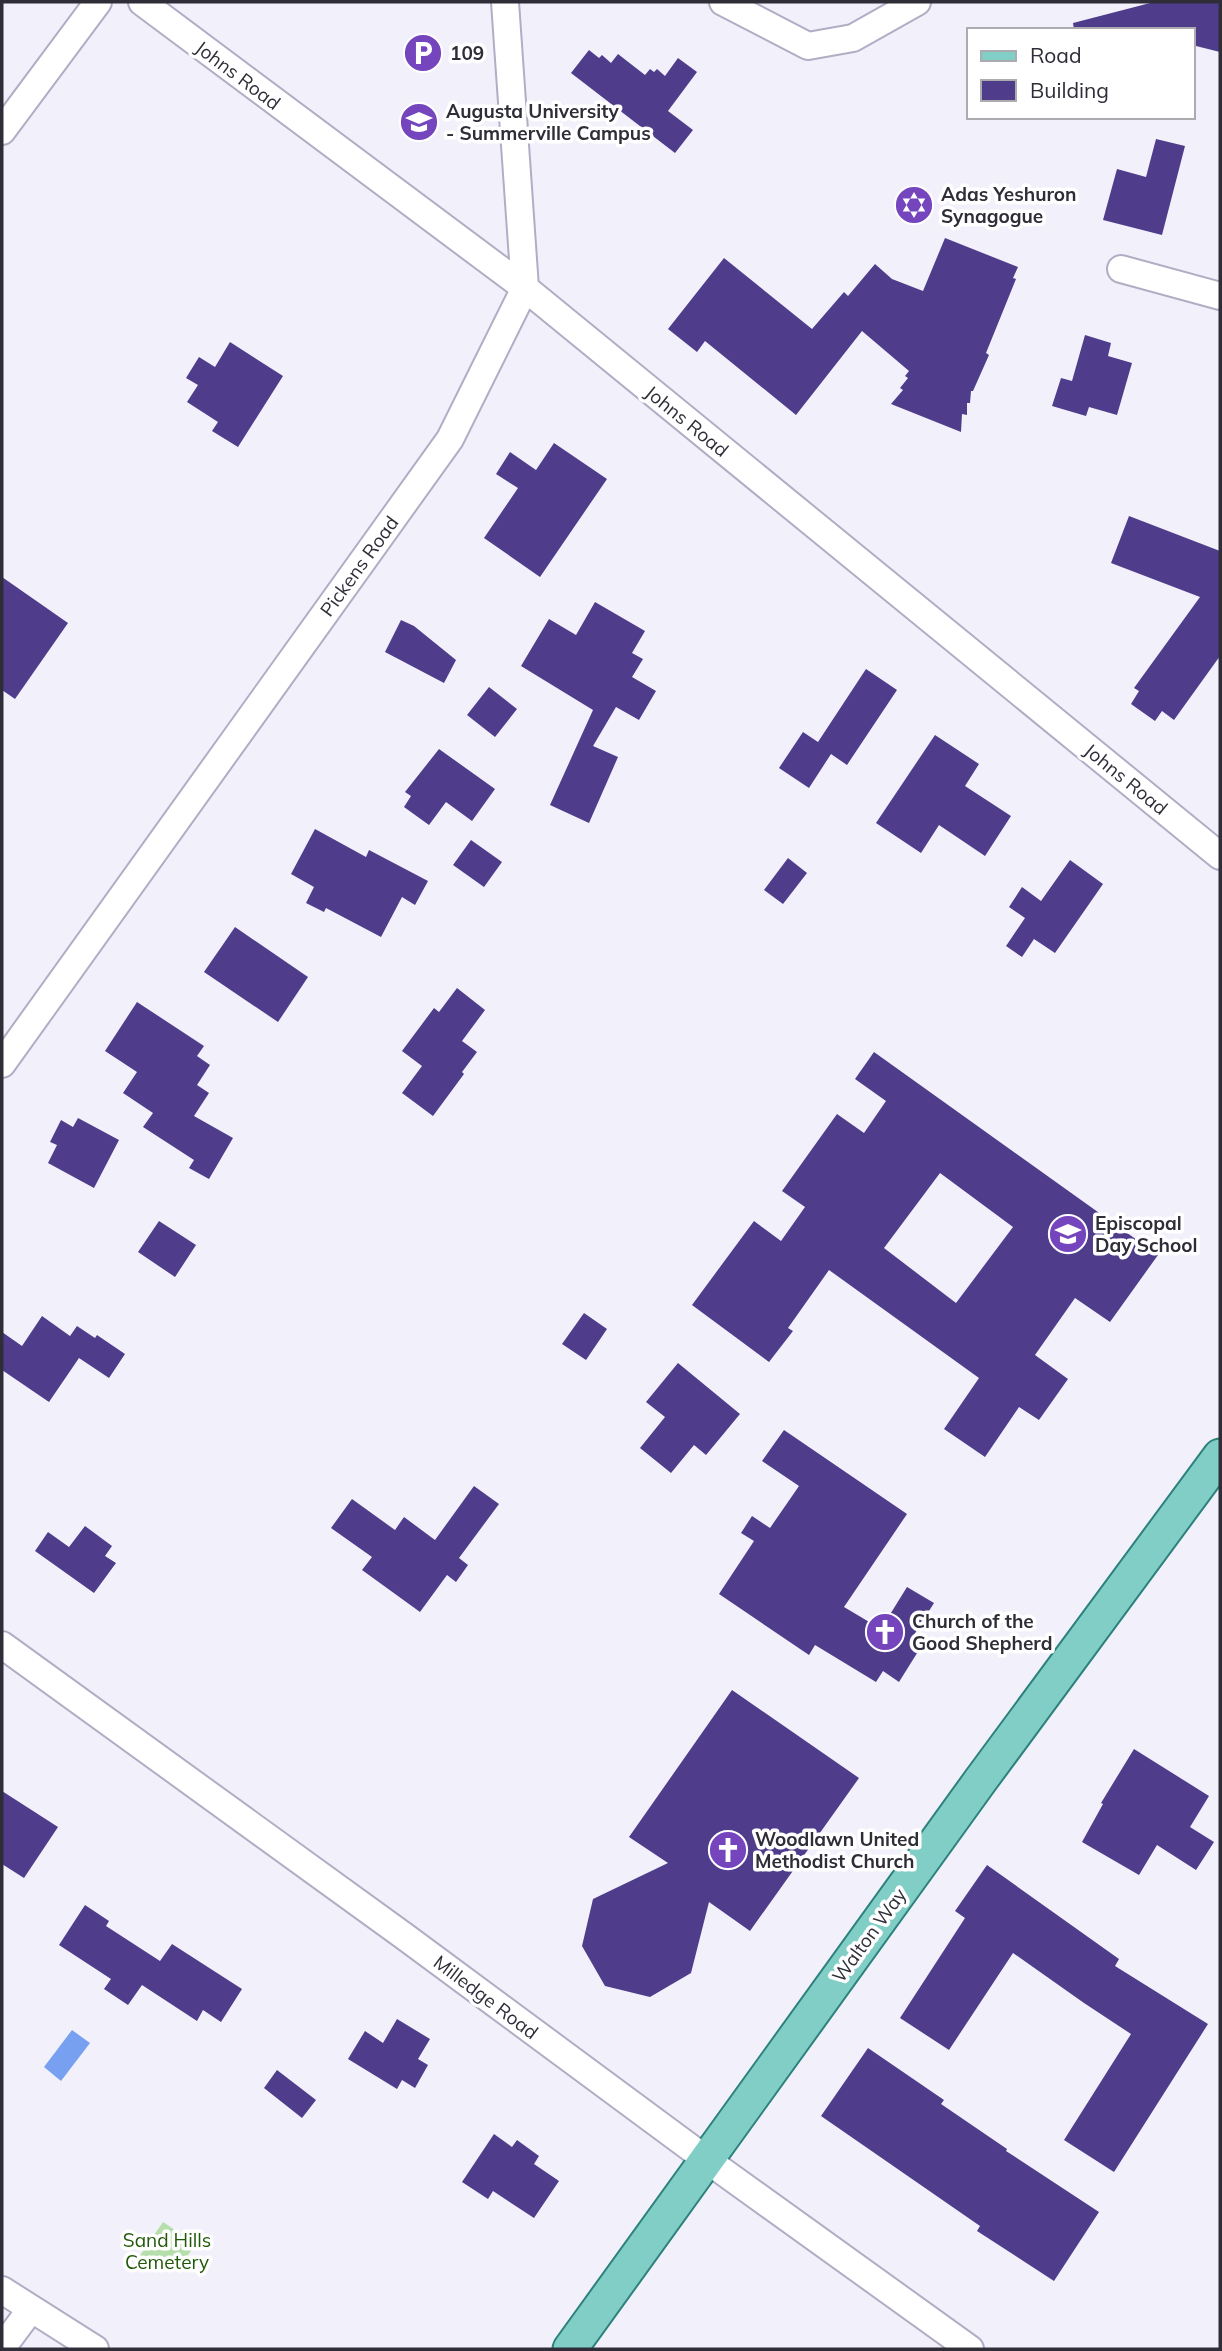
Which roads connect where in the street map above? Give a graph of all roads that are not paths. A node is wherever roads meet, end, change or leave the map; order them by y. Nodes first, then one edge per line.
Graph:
1 (98, 2) edge
2 (142, 2) edge
3 (505, 2) edge
4 (723, 2) edge
5 (917, 2) edge
6 (168, 12) edge
7 (2, 131) edge
8 (1121, 269) dead end
9 (525, 288) junction
10 (1220, 296) edge
11 (1220, 856) edge
12 (2, 1064) edge
13 (1220, 1456) edge
14 (2, 1645) edge
15 (707, 2160) junction
16 (2, 2290) edge
17 (31, 2309) junction
18 (2, 2348) edge
19 (95, 2349) edge
20 (570, 2349) edge
21 (970, 2349) edge

1 - 7 street
2 - 6 street, Johns Road
3 - 9 street
4 - 5 street
6 - 9 street, Johns Road
8 - 10 street
9 - 11 street, Johns Road
9 - 12 street, Pickens Road
13 - 15 main road, Walton Way
14 - 15 street, Milledge Road
15 - 20 main road, Walton Way
15 - 21 street, Milledge Road
16 - 17 street
17 - 18 street
17 - 19 street

